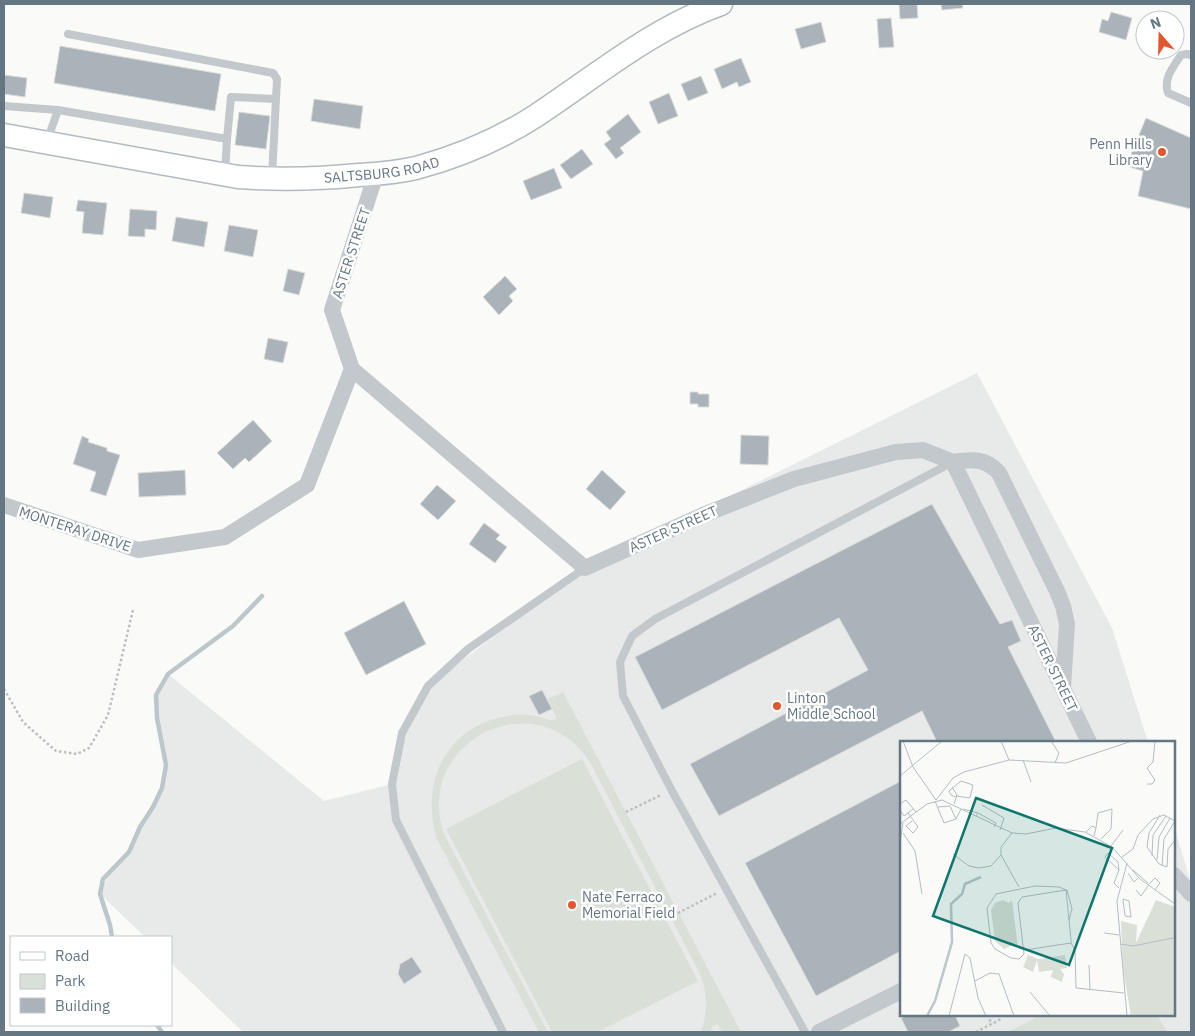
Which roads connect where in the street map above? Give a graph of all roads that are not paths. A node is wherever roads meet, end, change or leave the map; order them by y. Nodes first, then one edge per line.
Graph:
1 (721, 4) edge
2 (68, 34) dead end
3 (1191, 56) edge
4 (276, 99) junction
5 (1191, 103) edge
6 (4, 106) edge
7 (58, 110) junction
8 (4, 135) edge
9 (227, 139) junction
10 (47, 142) junction
11 (376, 174) junction
12 (225, 175) junction
13 (272, 179) junction
14 (352, 369) junction
15 (954, 462) junction
16 (4, 505) edge
17 (585, 568) junction
18 (1063, 688) junction
19 (1089, 741) edge
20 (1175, 876) edge
21 (1191, 894) edge
22 (900, 991) edge
23 (503, 1032) edge
24 (805, 1032) edge
25 (819, 1032) edge

1 - 11 main road, SALTSBURG ROAD
2 - 4 lane
3 - 5 lane
4 - 9 lane
4 - 13 lane
6 - 7 lane
7 - 9 lane
7 - 10 lane
8 - 10 main road, SALTSBURG ROAD
9 - 12 lane
10 - 12 main road, SALTSBURG ROAD
11 - 13 main road, SALTSBURG ROAD
11 - 14 street, ASTER STREET
12 - 13 main road, SALTSBURG ROAD
14 - 16 street, MONTERAY DRIVE
14 - 17 street
15 - 17 street, ASTER STREET
15 - 18 street, ASTER STREET
15 - 18 street
15 - 24 lane
17 - 23 lane
18 - 19 street, ASTER STREET
20 - 21 street
22 - 25 street

